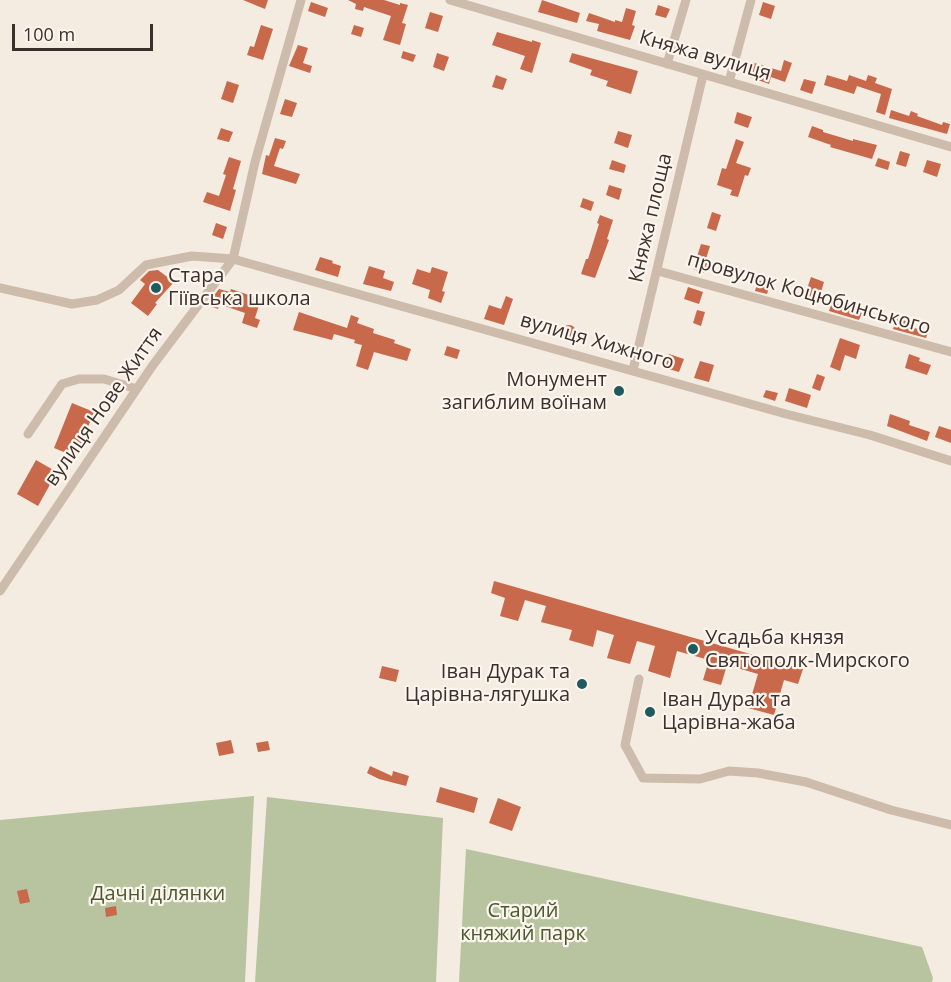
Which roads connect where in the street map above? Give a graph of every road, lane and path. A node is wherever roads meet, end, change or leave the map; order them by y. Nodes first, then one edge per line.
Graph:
1 (301, 0) edge
2 (450, 0) edge
3 (686, 0) edge
4 (751, 0) edge
5 (667, 64) junction
6 (703, 75) junction
7 (729, 82) junction
8 (951, 147) edge
9 (233, 259) junction
10 (658, 271) junction
11 (0, 288) edge
12 (951, 352) edge
13 (633, 370) junction
14 (137, 389) junction
15 (28, 434) dead end
16 (951, 461) edge
17 (0, 590) edge
18 (639, 679) dead end
19 (951, 825) edge

1 - 9 street, вулиця Нове Життя
2 - 5 street, Княжа вулиця
3 - 5 street
4 - 7 street
5 - 6 street, Княжа вулиця
6 - 7 street, Княжа вулиця
6 - 10 street, Княжа площа
7 - 8 street, Княжа вулиця
9 - 11 street, вулиця Хижного
9 - 13 street, вулиця Хижного
9 - 14 street, вулиця Нове Життя
10 - 12 street, провулок Коцюбинського
10 - 13 street, Княжа площа
13 - 16 street, вулиця Хижного
14 - 15 street
14 - 17 street, вулиця Нове Життя
18 - 19 street

